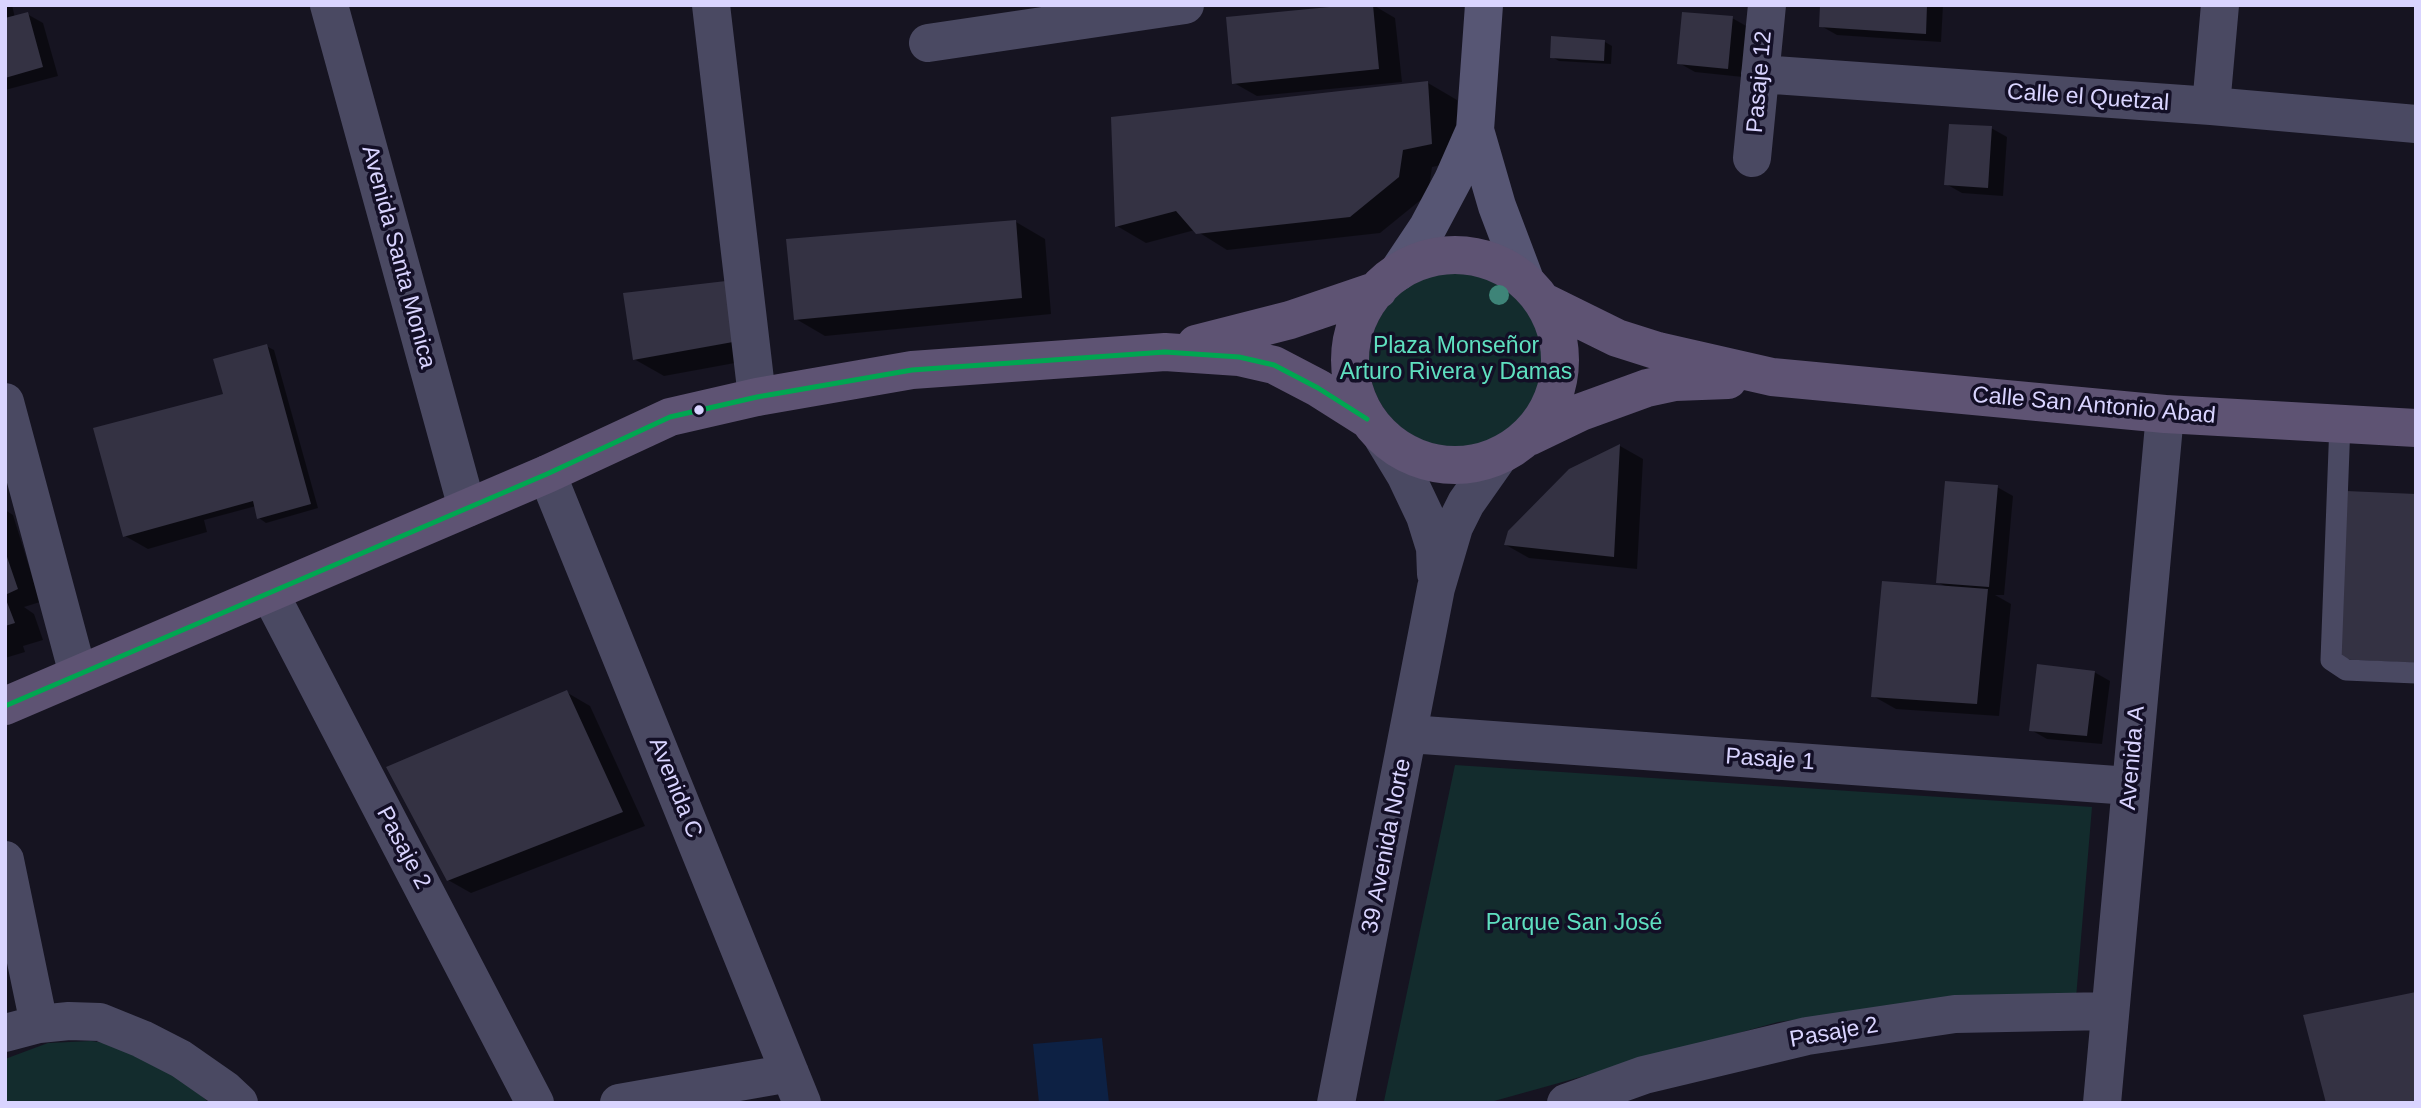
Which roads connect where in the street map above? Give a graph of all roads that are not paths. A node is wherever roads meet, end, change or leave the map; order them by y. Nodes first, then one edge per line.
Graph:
1 (329, 5) edge
2 (711, 5) edge
3 (1185, 5) edge
4 (1484, 5) edge
5 (1767, 5) edge
6 (2220, 5) edge
7 (928, 43) dead end
8 (1760, 74) junction
9 (2211, 106) junction
10 (2416, 124) edge
11 (1475, 130) junction
12 (1752, 158) dead end
13 (1388, 281) junction
14 (1533, 290) junction
15 (1165, 352) junction
16 (1772, 377) junction
17 (758, 397) junction
18 (5, 402) edge
19 (2165, 414) junction
20 (2340, 424) junction
21 (1376, 428) junction
22 (2416, 428) edge
23 (1512, 447) junction
24 (547, 474) junction
25 (467, 508) junction
26 (1436, 588) junction
27 (270, 594) junction
28 (2416, 673) edge
29 (78, 674) junction
30 (5, 706) edge
31 (1409, 734) junction
32 (2130, 786) junction
33 (5, 860) edge
34 (2110, 1011) junction
35 (22, 1029) edge
36 (796, 1088) edge
37 (239, 1103) edge
38 (535, 1103) edge
39 (619, 1103) edge
40 (1336, 1103) edge
41 (1566, 1103) edge
42 (2102, 1103) edge

1 - 25 street, Avenida Santa Monica
2 - 17 street
3 - 7 street
4 - 11 street
5 - 8 street, Pasaje 12
6 - 9 street
8 - 9 street, Calle el Quetzal
8 - 12 street, Pasaje 12
9 - 10 street, Calle el Quetzal
11 - 13 street
11 - 14 street
13 - 14 main road
13 - 15 main road
13 - 21 main road
14 - 16 main road, Calle San Antonio Abad
14 - 23 main road
15 - 17 main road
15 - 21 main road
16 - 19 main road, Calle San Antonio Abad
16 - 23 main road, Calle San Antonio Abad
17 - 24 main road
18 - 29 street
19 - 20 main road, Calle San Antonio Abad
19 - 32 street, Avenida A
20 - 22 main road, Calle San Antonio Abad
20 - 28 lane
21 - 23 main road
21 - 26 street, 39 Avenida Norte
23 - 26 street, 39 Avenida Norte
24 - 25 main road
24 - 36 street, Avenida C
25 - 27 main road
26 - 31 street, 39 Avenida Norte
27 - 29 main road
27 - 38 street, Pasaje 2
29 - 30 main road
31 - 32 street, Pasaje 1
31 - 40 street, 39 Avenida Norte
32 - 34 street, Avenida A
33 - 35 street
34 - 41 street, Pasaje 2
34 - 42 street, Avenida A
35 - 37 street
36 - 39 street

